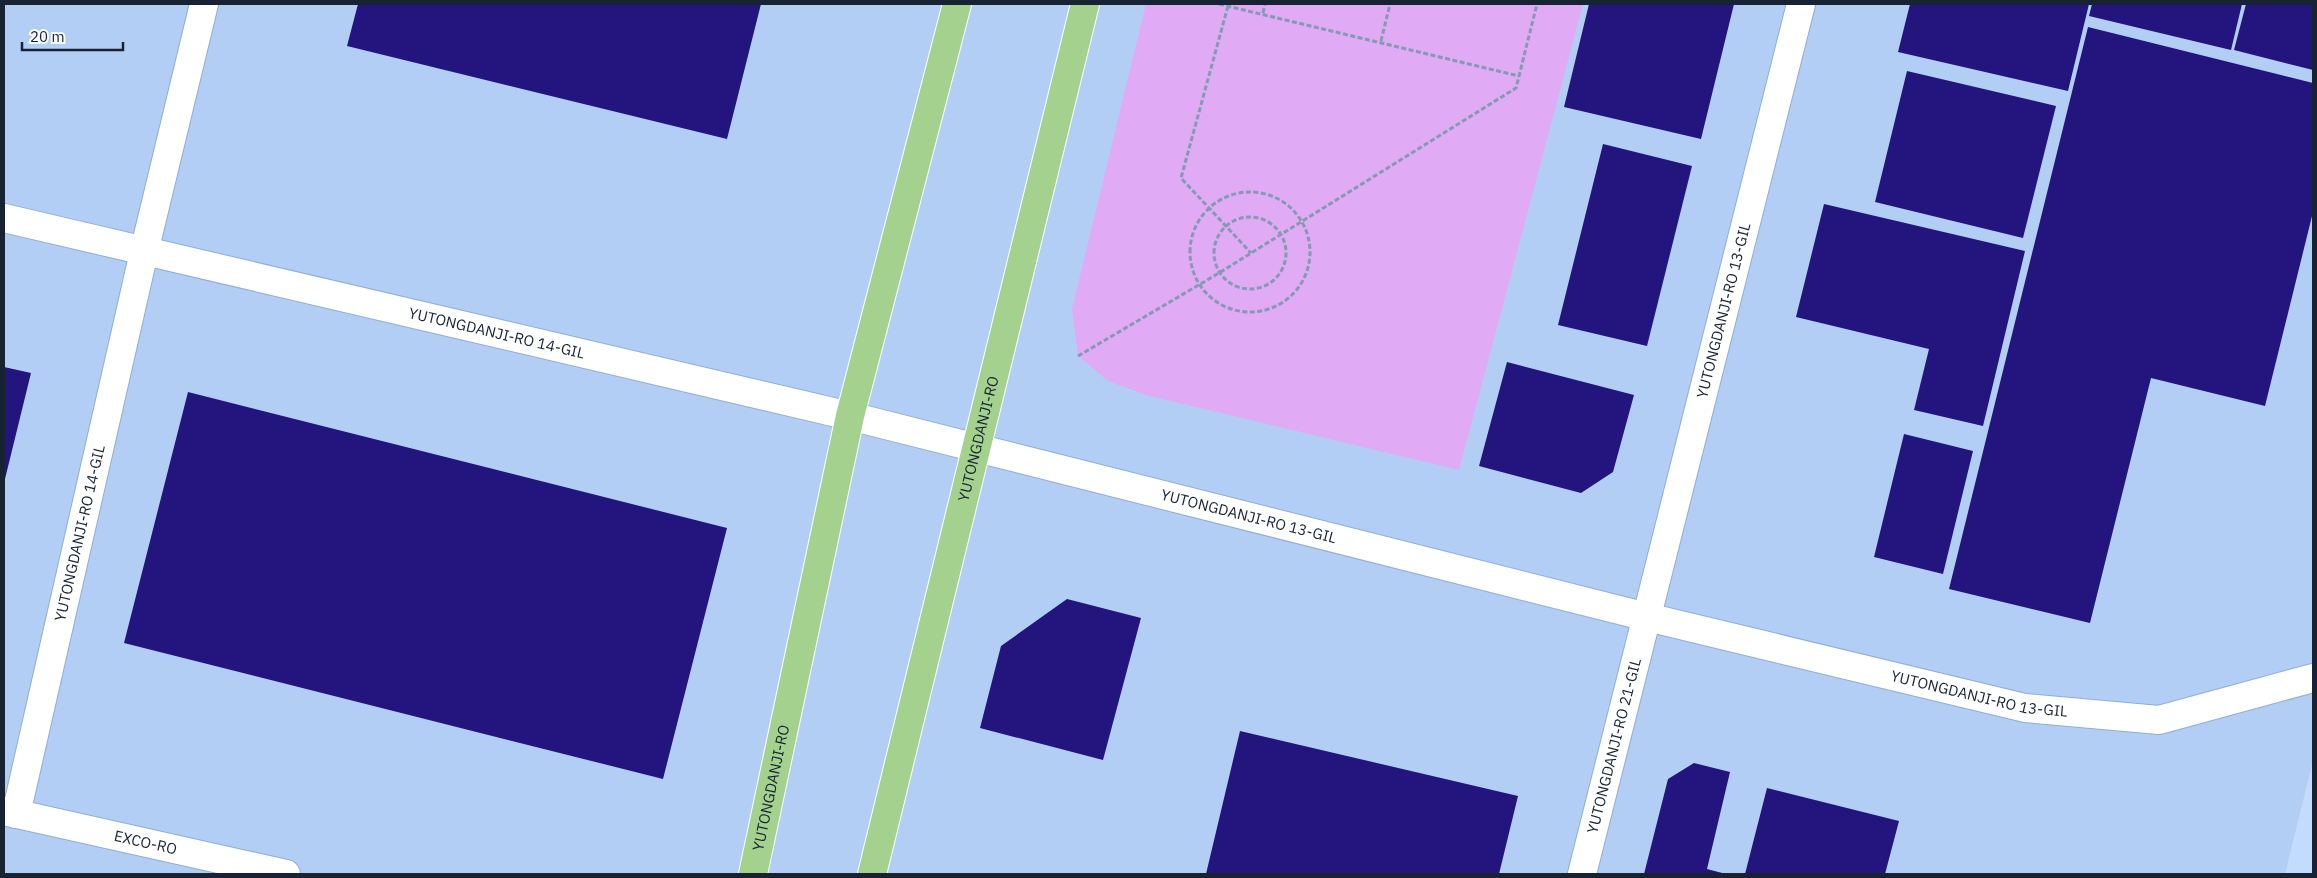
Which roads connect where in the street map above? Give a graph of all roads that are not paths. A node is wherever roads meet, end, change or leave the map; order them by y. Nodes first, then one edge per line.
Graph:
1 (204, 4) edge
2 (957, 4) edge
3 (1085, 4) edge
4 (1801, 4) edge
5 (4, 218) edge
6 (144, 252) junction
7 (850, 416) junction
8 (978, 448) junction
9 (1647, 617) junction
10 (2313, 678) edge
11 (10, 812) edge
12 (286, 874) edge
13 (753, 874) edge
14 (872, 874) edge
15 (1582, 874) edge

1 - 6 street, YUTONGDANJI-RO 14-GIL
2 - 7 main road, YUTONGDANJI-RO
3 - 8 main road, YUTONGDANJI-RO
4 - 9 street, YUTONGDANJI-RO 13-GIL
5 - 6 street, YUTONGDANJI-RO 14-GIL
6 - 7 street, YUTONGDANJI-RO 14-GIL
6 - 11 street, YUTONGDANJI-RO 14-GIL
7 - 8 street, YUTONGDANJI-RO 13-GIL
7 - 13 main road, YUTONGDANJI-RO
8 - 9 street, YUTONGDANJI-RO 13-GIL
8 - 14 main road, YUTONGDANJI-RO
9 - 10 street, YUTONGDANJI-RO 13-GIL
9 - 15 street, YUTONGDANJI-RO 21-GIL
11 - 12 street, EXCO-RO

